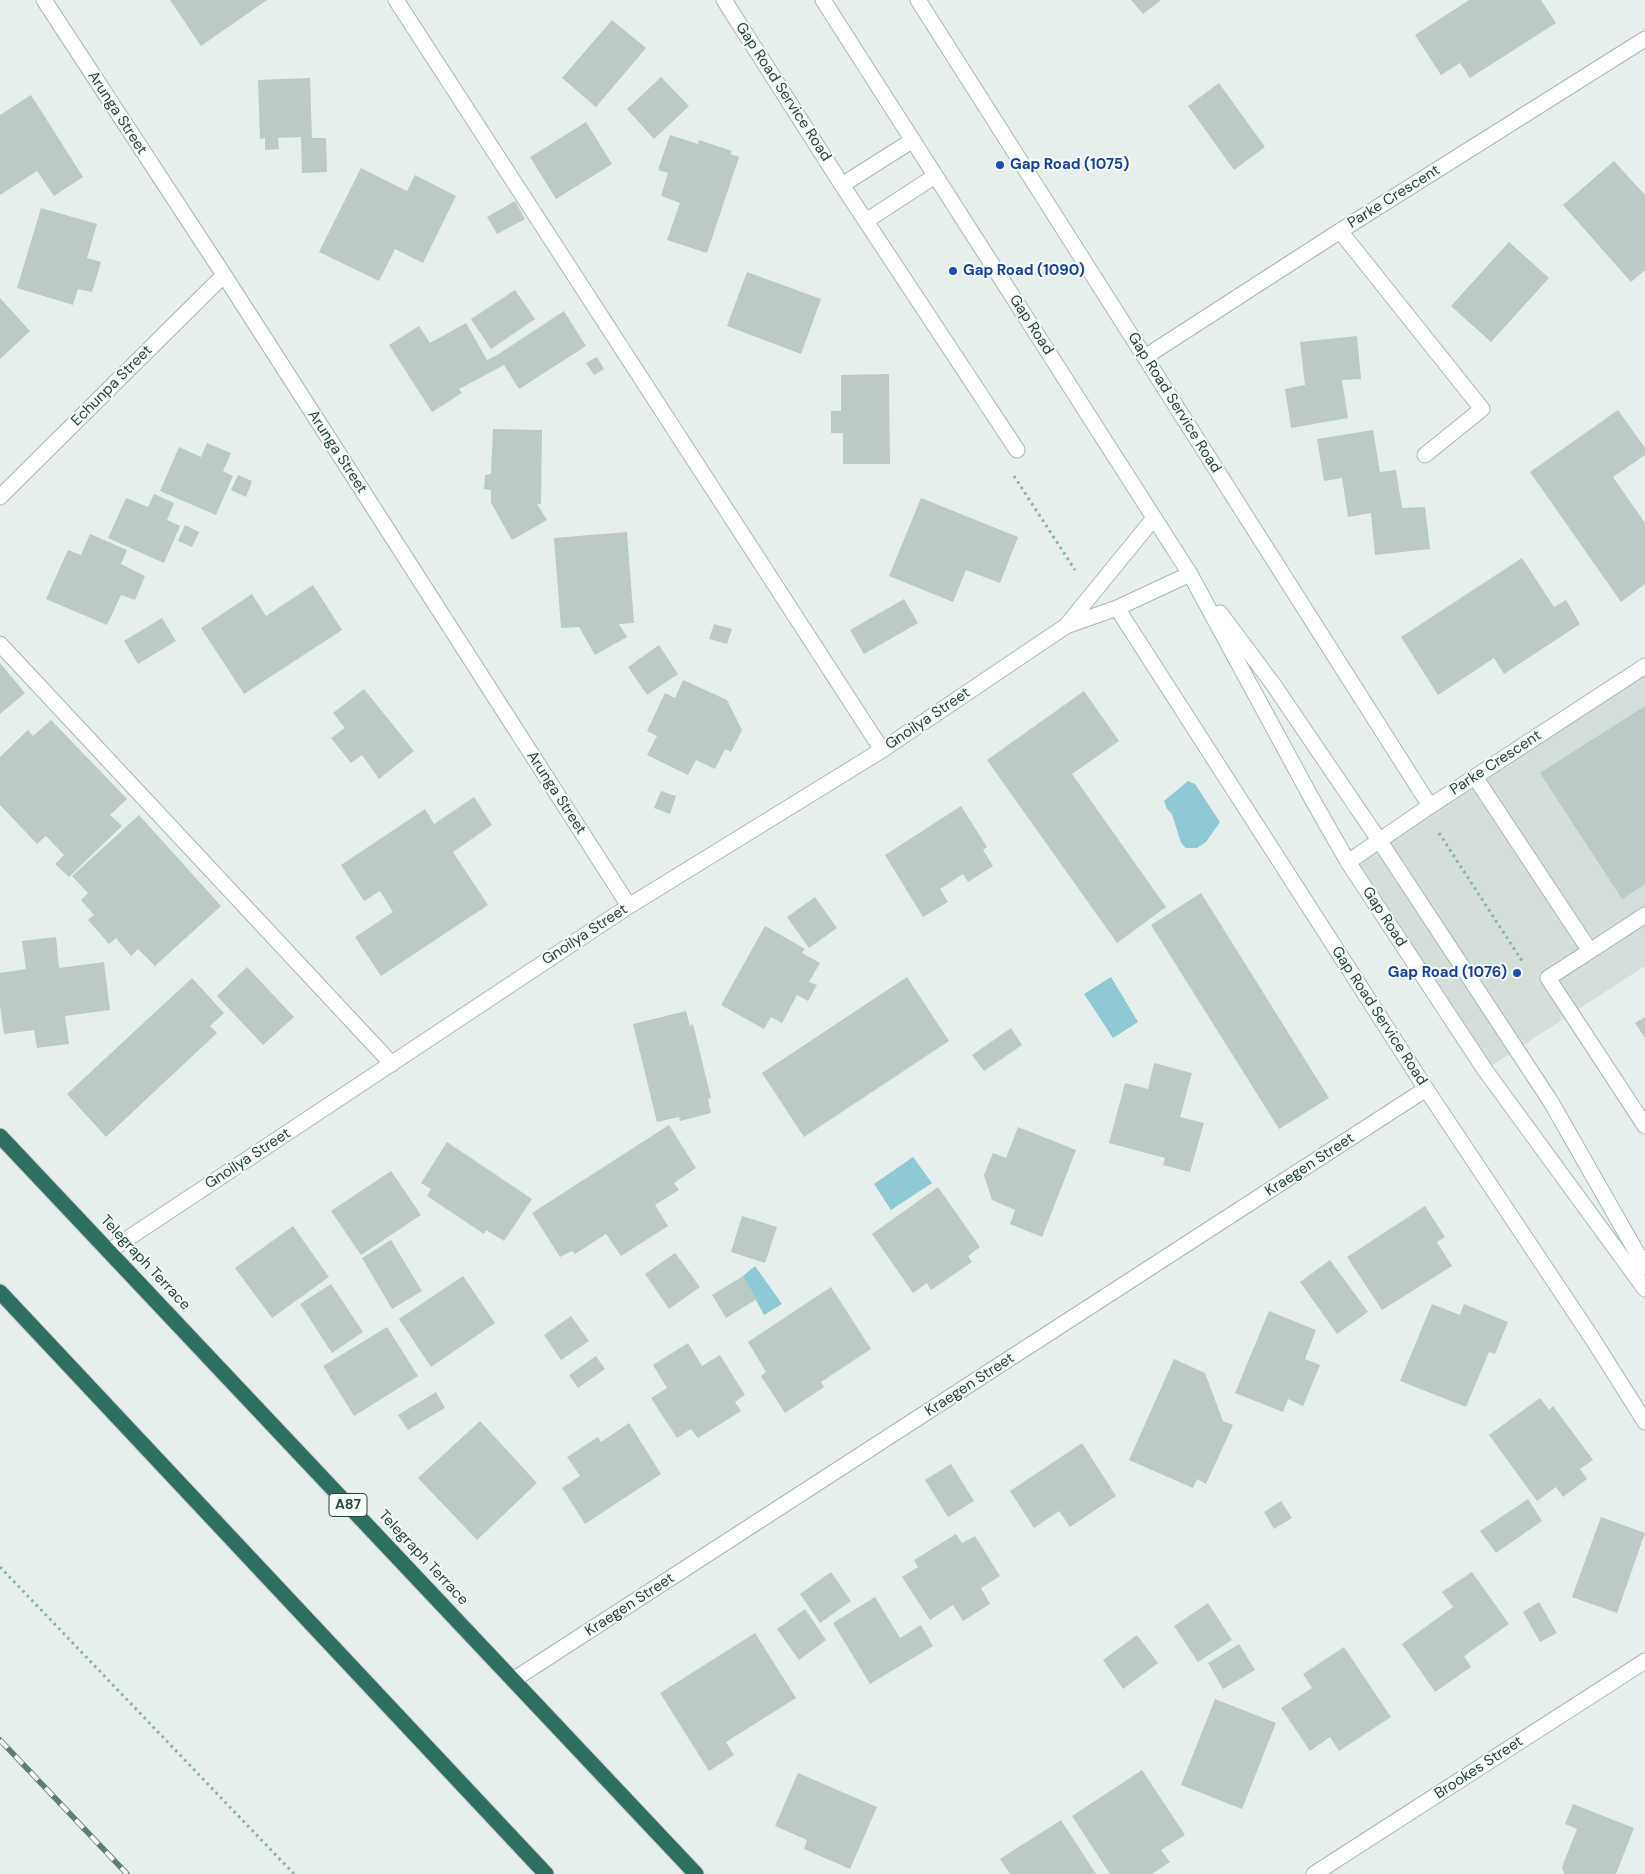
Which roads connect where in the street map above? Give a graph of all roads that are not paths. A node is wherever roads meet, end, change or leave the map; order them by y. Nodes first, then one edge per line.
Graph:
1 (44, 0) edge
2 (396, 0) edge
3 (724, 0) edge
4 (823, 0) edge
5 (918, 0) edge
6 (1645, 39) edge
7 (912, 140) junction
8 (936, 176) junction
9 (842, 185) junction
10 (866, 221) junction
11 (1340, 231) junction
12 (224, 275) junction
13 (1145, 357) junction
14 (1017, 450) road end
15 (1425, 455) dead end
16 (0, 497) edge
17 (1154, 518) junction
18 (1190, 574) junction
19 (1117, 608) junction
20 (1066, 626) junction
21 (0, 644) edge
22 (1645, 666) edge
23 (882, 750) junction
24 (1476, 777) junction
25 (1427, 808) junction
26 (1380, 840) junction
27 (1348, 862) junction
28 (629, 906) junction
29 (1645, 914) edge
30 (1590, 951) junction
31 (392, 1064) junction
32 (1426, 1090) junction
33 (1645, 1126) edge
34 (0, 1136) edge
35 (109, 1250) junction
36 (1645, 1267) edge
37 (1645, 1289) edge
38 (0, 1292) edge
39 (1645, 1422) edge
40 (1645, 1662) edge
41 (513, 1680) junction
42 (546, 1874) edge
43 (696, 1874) edge
44 (1314, 1874) edge

1 - 12 street, Arunga Street
2 - 23 street
3 - 9 street, Gap Road Service Road
4 - 7 street, Gap Road
5 - 13 street, Gap Road Service Road
6 - 11 street, Parke Crescent
7 - 8 street, Gap Road
7 - 9 street
8 - 10 street
8 - 17 street, Gap Road
9 - 10 street, Gap Road Service Road
10 - 14 street, Gap Road Service Road
11 - 13 street, Parke Crescent
11 - 15 street
12 - 16 street, Echunpa Street
12 - 28 street, Arunga Street
13 - 25 street, Gap Road Service Road
17 - 18 street, Gap Road
17 - 20 street, Gnoilya Street
18 - 19 street, Gnoilya Street
18 - 26 street, Gap Road
18 - 27 street, Gap Road
19 - 20 street, Gnoilya Street
19 - 32 street, Gap Road Service Road
20 - 23 street, Gnoilya Street
21 - 31 street
22 - 24 street, Parke Crescent
23 - 28 street, Gnoilya Street
24 - 25 street, Parke Crescent
24 - 30 street
25 - 26 street, Parke Crescent
26 - 27 street, Parke Crescent
26 - 36 street, Gap Road
27 - 37 street, Gap Road
28 - 31 street, Gnoilya Street
29 - 30 street
30 - 33 street
31 - 35 street, Gnoilya Street
32 - 39 street, Gap Road Service Road
32 - 41 street, Kraegen Street
34 - 35 highway, Telegraph Terrace / A87
35 - 41 highway, Telegraph Terrace / A87
38 - 42 highway
40 - 44 street, Brookes Street
41 - 43 highway, Telegraph Terrace / A87

